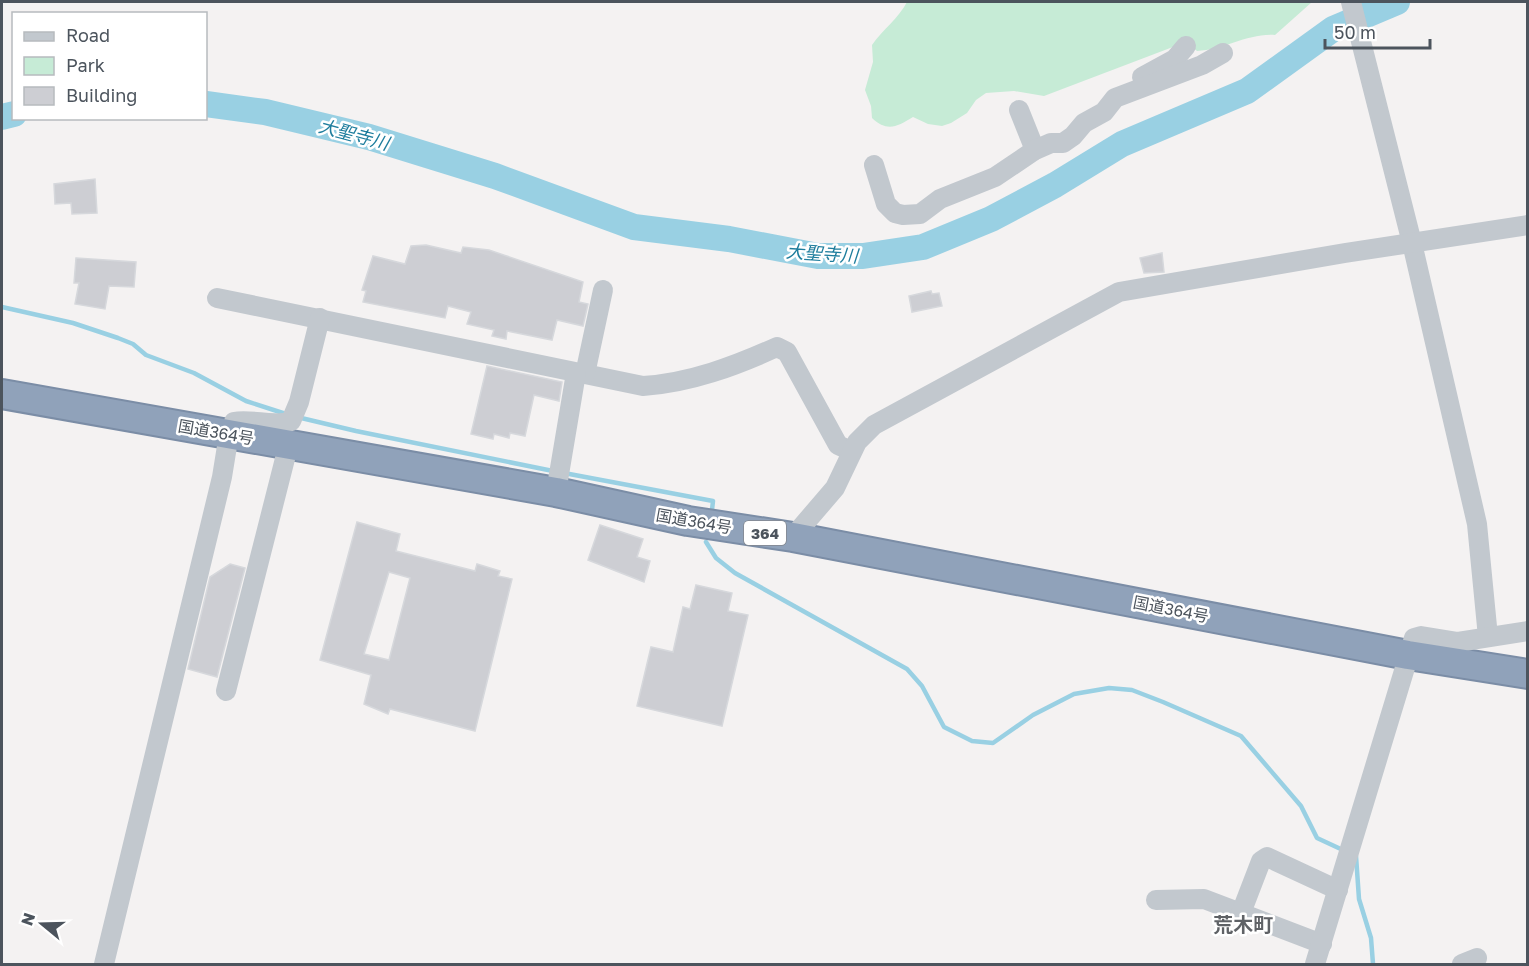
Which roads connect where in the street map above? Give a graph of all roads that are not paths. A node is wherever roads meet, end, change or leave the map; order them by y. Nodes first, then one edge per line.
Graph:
1 (1351, 2) edge
2 (1186, 46) dead end
3 (1222, 53) dead end
4 (1139, 89) junction
5 (1019, 110) dead end
6 (1035, 150) junction
7 (874, 165) dead end
8 (1527, 225) edge
9 (1412, 243) junction
10 (603, 290) dead end
11 (217, 298) dead end
12 (320, 318) junction
13 (580, 374) junction
14 (2, 394) edge
15 (229, 434) junction
16 (289, 443) junction
17 (851, 451) junction
18 (556, 492) junction
19 (793, 537) junction
20 (1527, 631) edge
21 (1488, 637) junction
22 (1408, 655) junction
23 (1527, 674) edge
24 (226, 691) dead end
25 (1338, 890) junction
26 (1156, 900) dead end
27 (1240, 913) junction
28 (1322, 944) junction
29 (104, 964) edge
30 (1316, 964) edge

1 - 9 street
2 - 4 street
3 - 4 street
4 - 6 street
5 - 6 street
6 - 7 street
8 - 9 street
9 - 17 street
9 - 21 street
10 - 13 street
11 - 12 street
12 - 13 street
12 - 15 street
13 - 17 street
13 - 18 street
14 - 15 highway, 国道364号 / 364
15 - 16 highway, 国道364号 / 364
15 - 29 street
16 - 18 highway, 国道364号 / 364
16 - 24 street
17 - 19 street
18 - 19 highway, 国道364号 / 364
19 - 22 highway, 国道364号 / 364
20 - 21 street
21 - 22 street
22 - 23 highway, 国道364号 / 364
22 - 25 street
25 - 27 street
25 - 28 street
26 - 27 street
27 - 28 street
28 - 30 street

